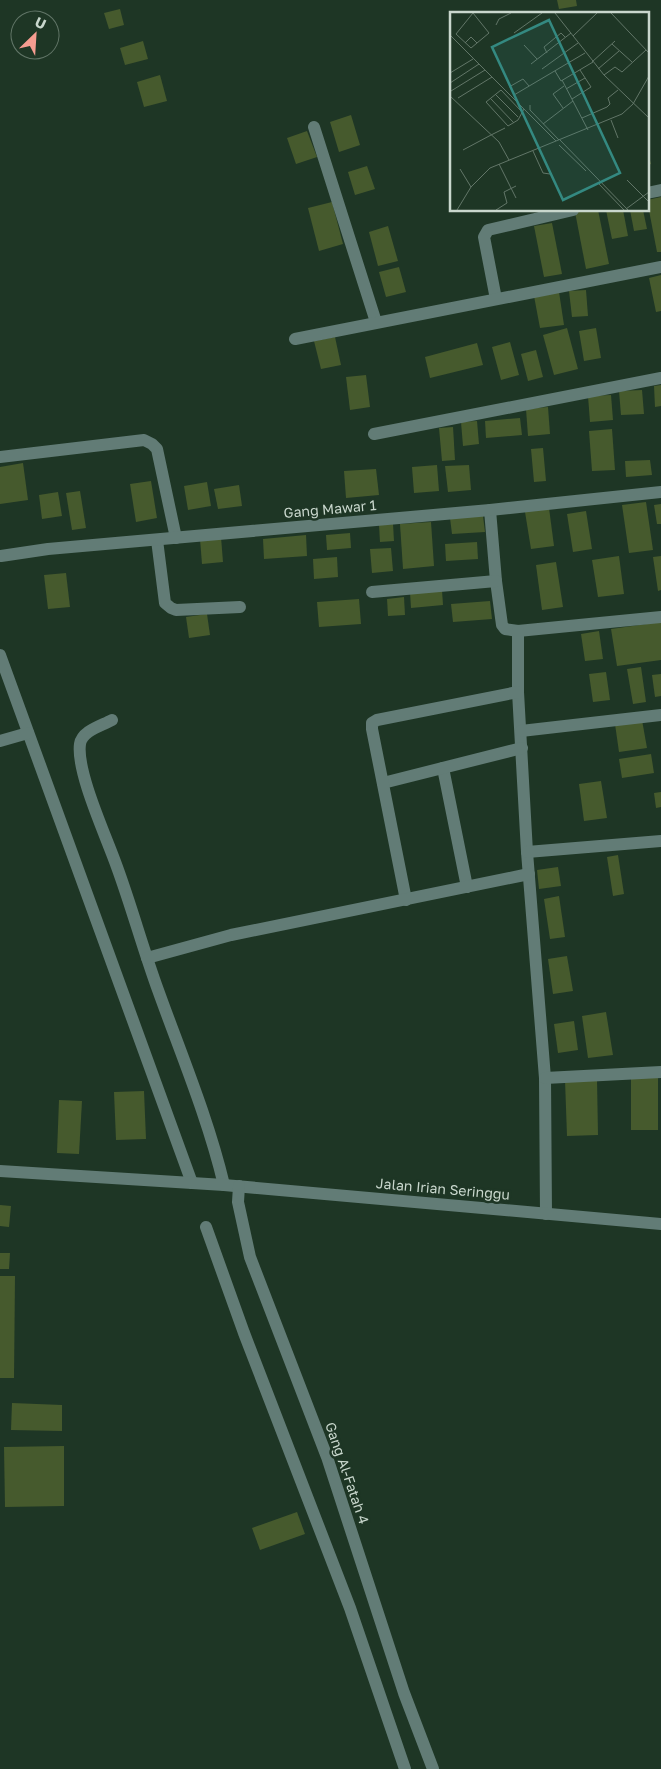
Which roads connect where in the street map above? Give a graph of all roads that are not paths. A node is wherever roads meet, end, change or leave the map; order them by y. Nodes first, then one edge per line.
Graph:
1 (314, 127) dead end
2 (661, 190) edge
3 (648, 193) edge
4 (569, 211) edge
5 (661, 267) edge
6 (496, 299) junction
7 (376, 322) junction
8 (295, 339) dead end
9 (661, 378) edge
10 (374, 434) dead end
11 (0, 457) edge
12 (661, 492) edge
13 (490, 510) junction
14 (176, 538) junction
15 (157, 540) junction
16 (1, 556) dead end
17 (496, 581) junction
18 (372, 592) dead end
19 (240, 607) dead end
20 (661, 617) edge
21 (518, 631) junction
22 (0, 655) edge
23 (518, 692) junction
24 (661, 715) edge
25 (112, 720) dead end
26 (521, 731) junction
27 (28, 733) junction
28 (0, 741) edge
29 (522, 748) junction
30 (443, 768) junction
31 (383, 784) junction
32 (661, 840) edge
33 (527, 852) junction
34 (529, 874) junction
35 (467, 887) junction
36 (406, 900) junction
37 (148, 958) junction
38 (661, 1072) edge
39 (545, 1078) junction
40 (0, 1171) edge
41 (192, 1182) junction
42 (223, 1185) junction
43 (239, 1186) junction
44 (546, 1214) junction
45 (661, 1224) edge
46 (206, 1227) dead end
47 (405, 1769) edge
48 (432, 1769) edge

1 - 7 street
2 - 3 street
4 - 6 street
5 - 6 street
6 - 7 street
7 - 8 street
9 - 10 street
11 - 14 street
12 - 13 street, Gang Mawar 1
13 - 14 street, Gang Mawar 1
13 - 17 street
14 - 15 street, Gang Mawar 1
15 - 16 street, Gang Mawar 1
15 - 19 street
17 - 18 street
17 - 21 street
20 - 21 street
21 - 23 street
22 - 27 street
23 - 26 street
23 - 31 street
24 - 26 street
25 - 37 street
26 - 29 street
27 - 28 street
27 - 41 street
29 - 30 street
29 - 33 street
30 - 31 street
30 - 35 street
31 - 36 street
32 - 33 street
33 - 34 street
34 - 35 street
34 - 39 street
35 - 36 street
36 - 37 street
37 - 42 street
38 - 39 street
39 - 44 street
40 - 41 street
41 - 42 street, Jalan Irian Seringgu
42 - 43 street, Jalan Irian Seringgu
43 - 44 street, Jalan Irian Seringgu
43 - 48 street, Gang Al-Fatah 4
44 - 45 street, Jalan Irian Seringgu
46 - 47 street

